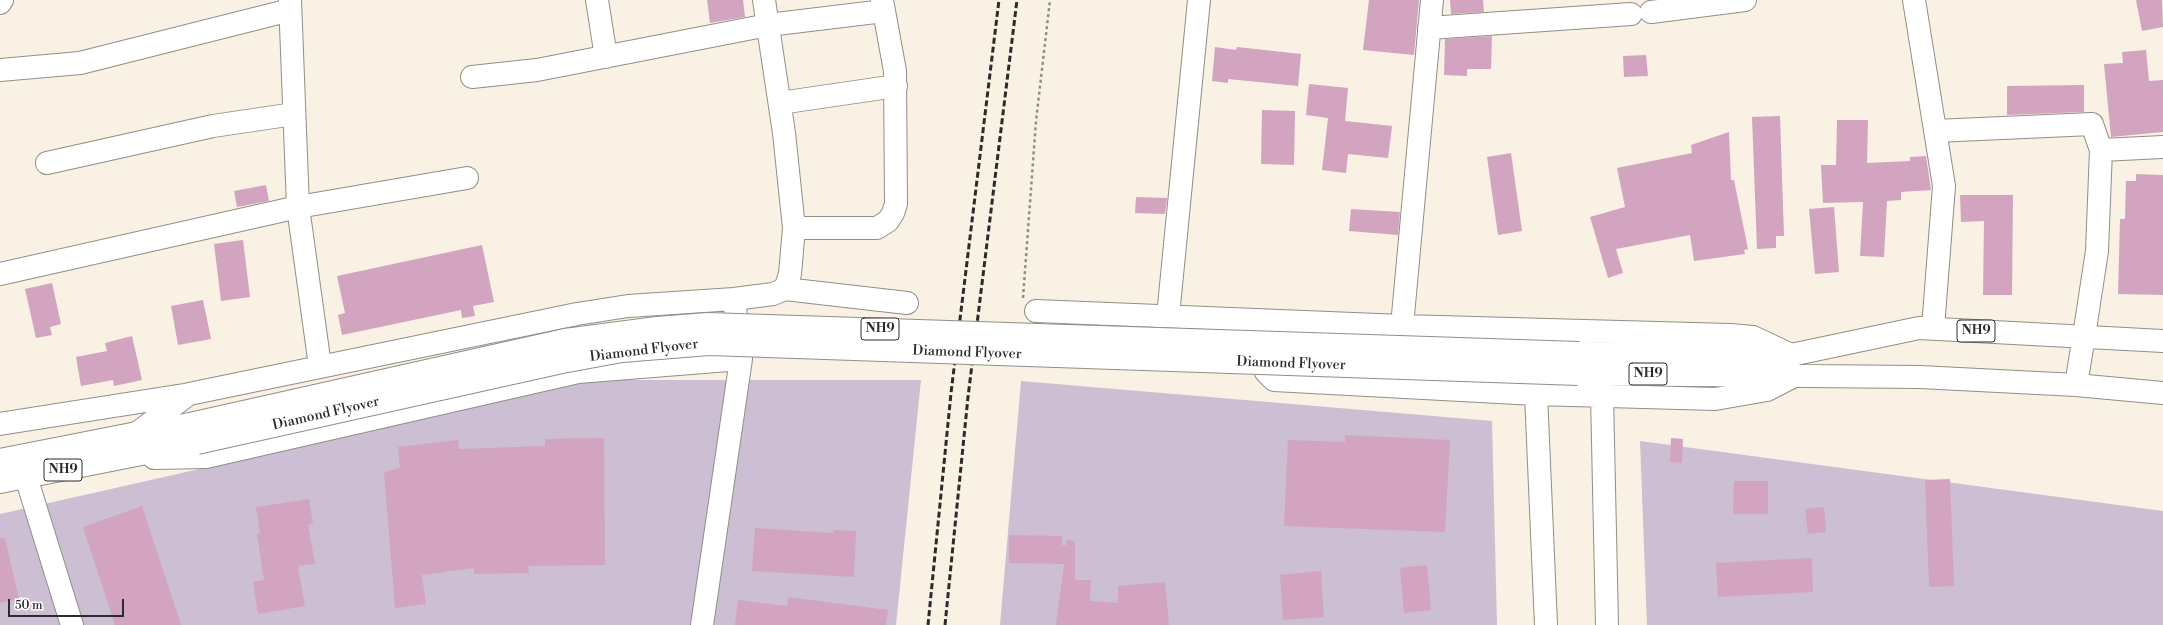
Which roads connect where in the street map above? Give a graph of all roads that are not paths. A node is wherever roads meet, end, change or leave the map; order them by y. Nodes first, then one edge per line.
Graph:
1 (2, 0) edge
2 (597, 0) edge
3 (764, 0) edge
4 (1199, 0) edge
5 (1432, 0) edge
6 (1745, 0) edge
7 (1914, 0) edge
8 (0, 3) edge
9 (290, 5) edge
10 (883, 5) edge
11 (768, 25) junction
12 (1429, 28) junction
13 (606, 57) junction
14 (0, 70) edge
15 (472, 78) dead end
16 (896, 86) junction
17 (780, 103) junction
18 (294, 114) junction
19 (1935, 131) junction
20 (2163, 147) edge
21 (2101, 150) junction
22 (47, 163) dead end
23 (467, 178) dead end
24 (298, 207) junction
25 (794, 228) junction
26 (0, 274) edge
27 (785, 289) junction
28 (734, 299) junction
29 (907, 303) dead end
30 (1029, 307) road end
31 (1168, 316) junction
32 (1268, 320) junction
33 (1402, 326) junction
34 (1933, 328) junction
35 (2084, 336) junction
36 (2163, 341) edge
37 (741, 359) junction
38 (1793, 365) junction
39 (320, 366) junction
40 (2076, 385) junction
41 (2163, 393) edge
42 (189, 394) junction
43 (1536, 394) junction
44 (1602, 395) junction
45 (0, 424) edge
46 (137, 433) junction
47 (194, 434) junction
48 (126, 458) junction
49 (0, 460) edge
50 (26, 477) junction
51 (0, 482) edge
52 (72, 625) edge
53 (702, 625) edge
54 (1546, 625) edge
55 (1607, 625) edge

1 - 8 main road
2 - 13 main road
3 - 11 main road
4 - 31 main road
5 - 12 main road
6 - 12 main road
7 - 19 main road
9 - 14 main road
9 - 18 main road
10 - 11 main road
10 - 16 main road
11 - 13 main road
11 - 17 main road
12 - 33 main road
13 - 15 main road
16 - 17 main road
16 - 25 main road
17 - 25 main road
18 - 22 main road
18 - 24 main road
19 - 21 main road
19 - 34 main road
20 - 21 main road
21 - 35 main road
23 - 24 main road
24 - 26 main road
24 - 39 main road
25 - 27 main road
27 - 28 main road
27 - 29 main road
28 - 37 main road
28 - 39 main road
30 - 31 main road
31 - 32 main road
32 - 33 main road
32 - 43 main road
33 - 38 main road
34 - 35 main road, NH9
34 - 38 main road, NH9
35 - 36 main road, NH9
35 - 40 main road
37 - 48 main road
37 - 53 main road
38 - 40 main road, NH9
38 - 44 main road
38 - 47 main road, Diamond Flyover / NH9, bridge
39 - 42 main road
40 - 41 main road, NH9
42 - 45 main road
42 - 46 main road
43 - 44 main road
43 - 54 main road
44 - 55 main road
46 - 47 main road, Diamond Flyover
46 - 49 main road, Diamond Flyover
47 - 48 main road, Diamond Flyover / NH9
48 - 50 main road, NH9
50 - 51 main road, NH9
50 - 52 main road

